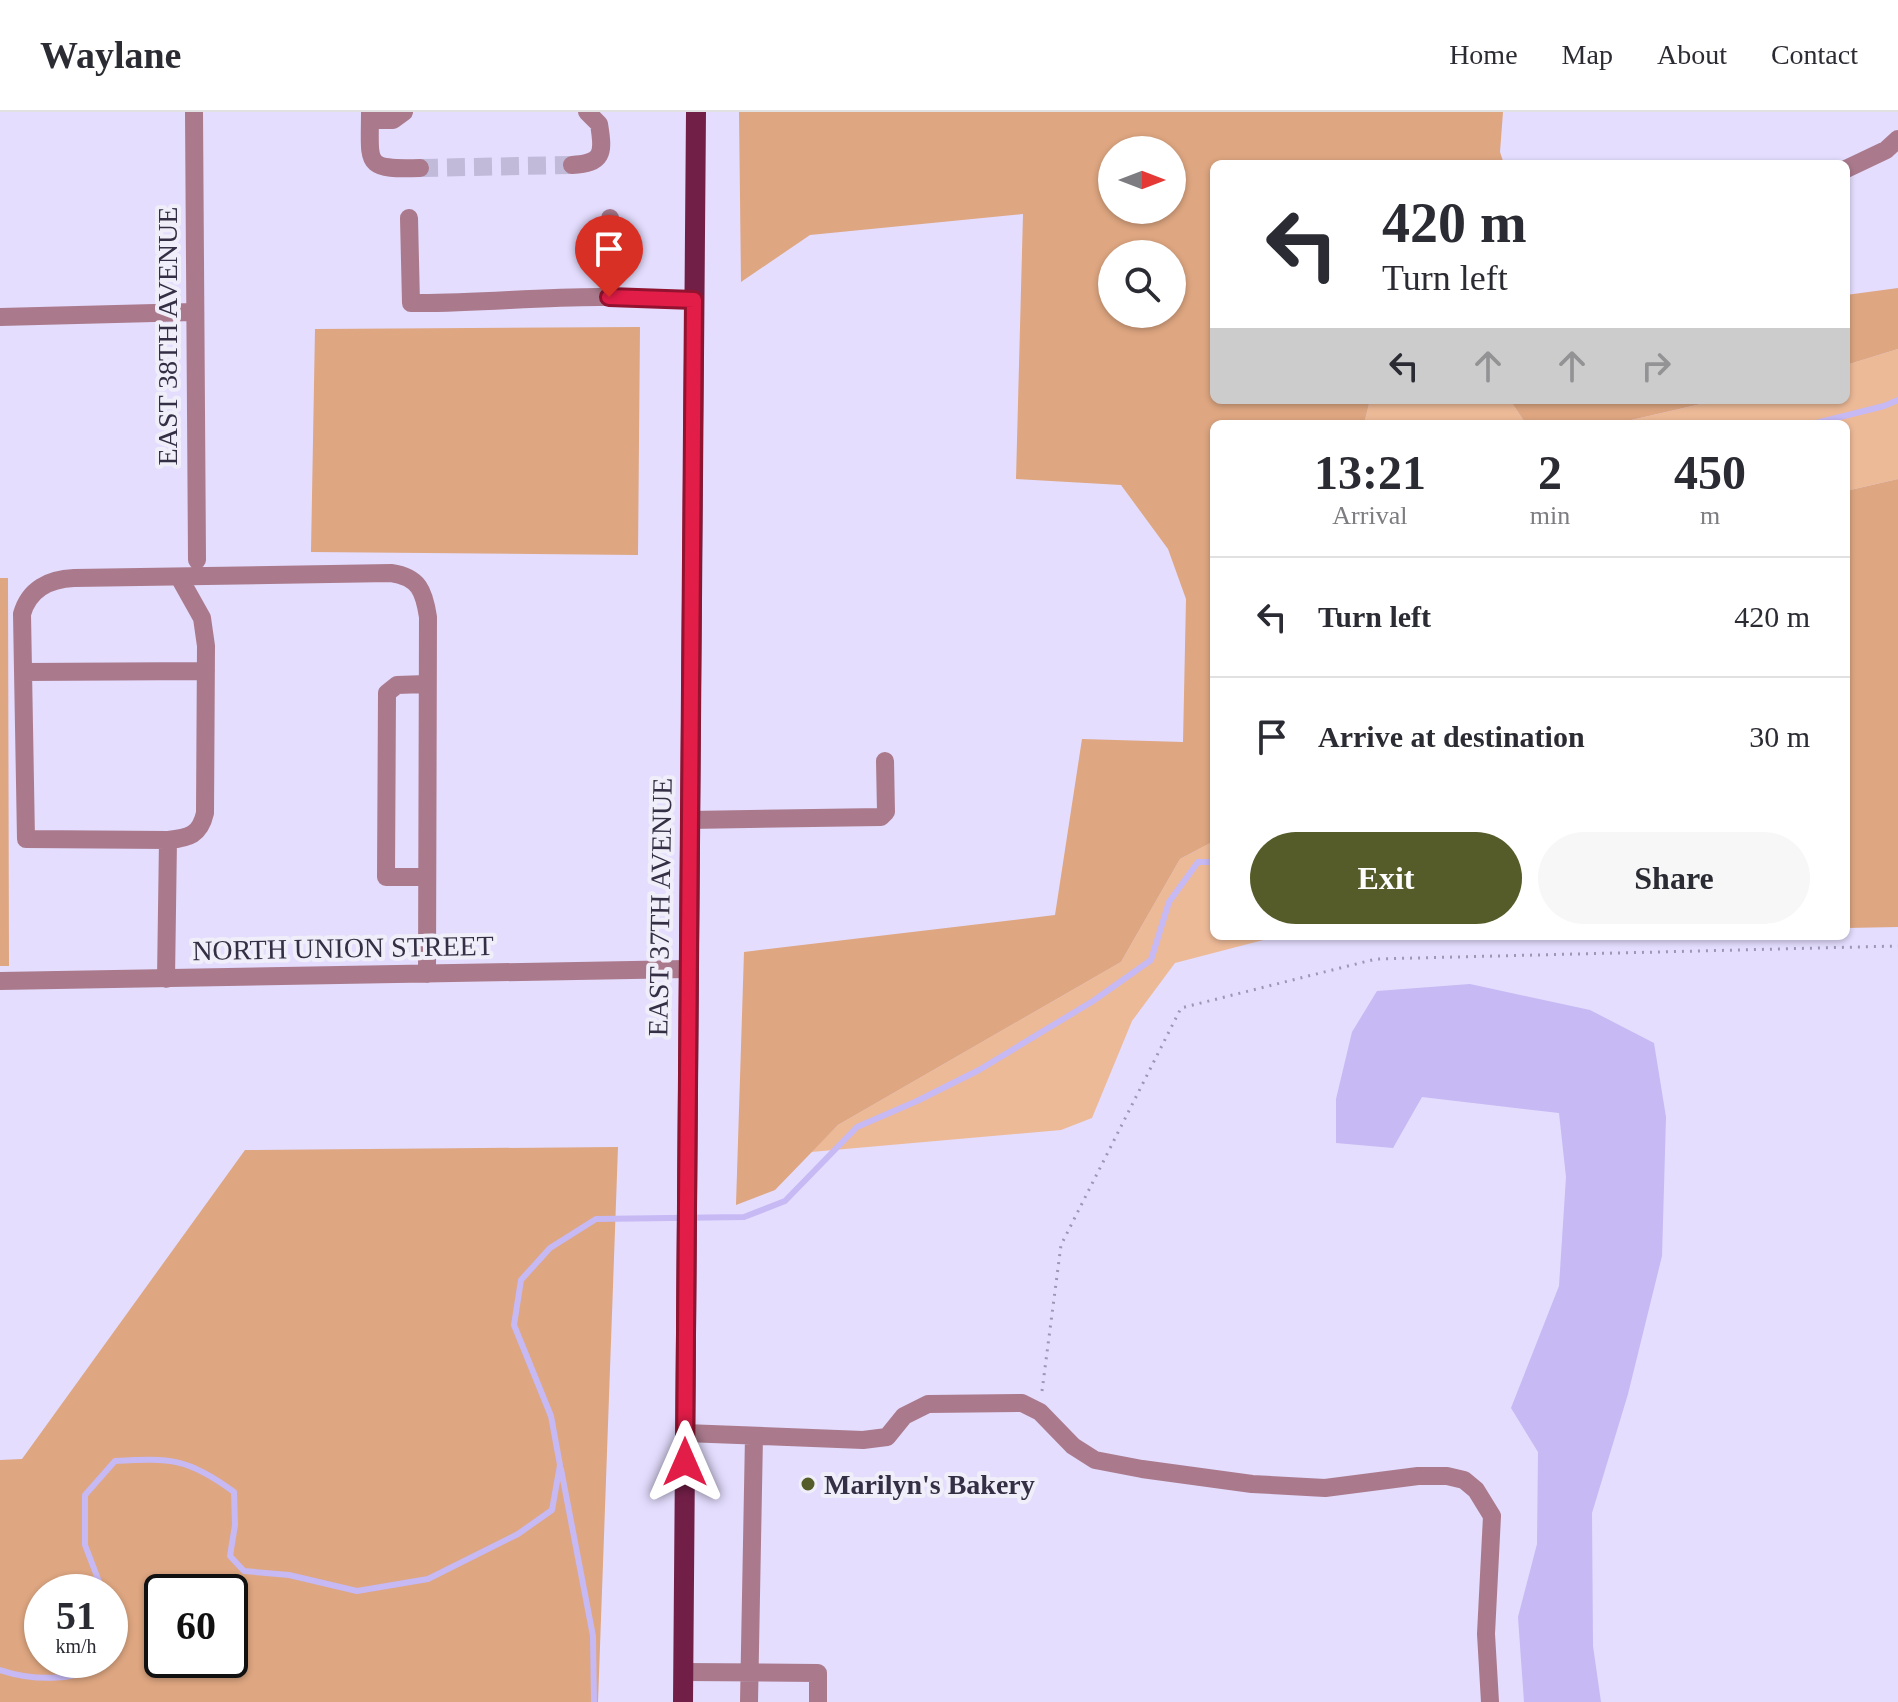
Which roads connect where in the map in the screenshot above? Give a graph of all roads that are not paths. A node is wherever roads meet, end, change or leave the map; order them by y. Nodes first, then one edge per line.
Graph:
1 (194, 112) edge
2 (404, 112) edge
3 (587, 112) edge
4 (696, 112) edge
5 (370, 116) edge
6 (1898, 139) edge
7 (572, 165) tunnel mouth
8 (1850, 167) edge
9 (420, 168) tunnel mouth
10 (409, 218) dead end
11 (610, 218) dead end
12 (609, 297) junction
13 (694, 300) junction
14 (193, 312) junction
15 (0, 317) edge
16 (197, 560) dead end
17 (179, 577) junction
18 (206, 671) junction
19 (23, 672) junction
20 (426, 684) junction
21 (885, 761) dead end
22 (689, 820) junction
23 (168, 840) junction
24 (427, 877) junction
25 (687, 969) junction
26 (427, 974) junction
27 (166, 979) junction
28 (0, 981) edge
29 (685, 1433) junction
30 (754, 1436) junction
31 (683, 1672) junction
32 (749, 1673) junction
33 (683, 1702) edge
34 (749, 1702) edge
35 (818, 1702) edge
36 (1490, 1702) edge

1 - 14 street, EAST 38TH AVENUE
2 - 5 street
3 - 7 street
4 - 13 main road, EAST 37TH AVENUE
5 - 9 street
6 - 8 street
10 - 12 street
11 - 12 street
12 - 13 street
13 - 22 main road, EAST 37TH AVENUE
14 - 15 street
14 - 16 street, EAST 38TH AVENUE
17 - 18 street
17 - 19 street
17 - 20 street
18 - 19 street
18 - 23 street
19 - 23 street
20 - 24 street
20 - 24 street
21 - 22 street
22 - 25 main road, EAST 37TH AVENUE
23 - 27 street
24 - 26 street
25 - 26 street, NORTH UNION STREET
25 - 29 main road, EAST 37TH AVENUE
26 - 27 street, NORTH UNION STREET
27 - 28 street, NORTH UNION STREET
29 - 30 street
29 - 31 main road, EAST 37TH AVENUE
30 - 32 street
30 - 36 street
31 - 32 street
31 - 33 main road, EAST 37TH AVENUE
32 - 34 street
32 - 35 street

